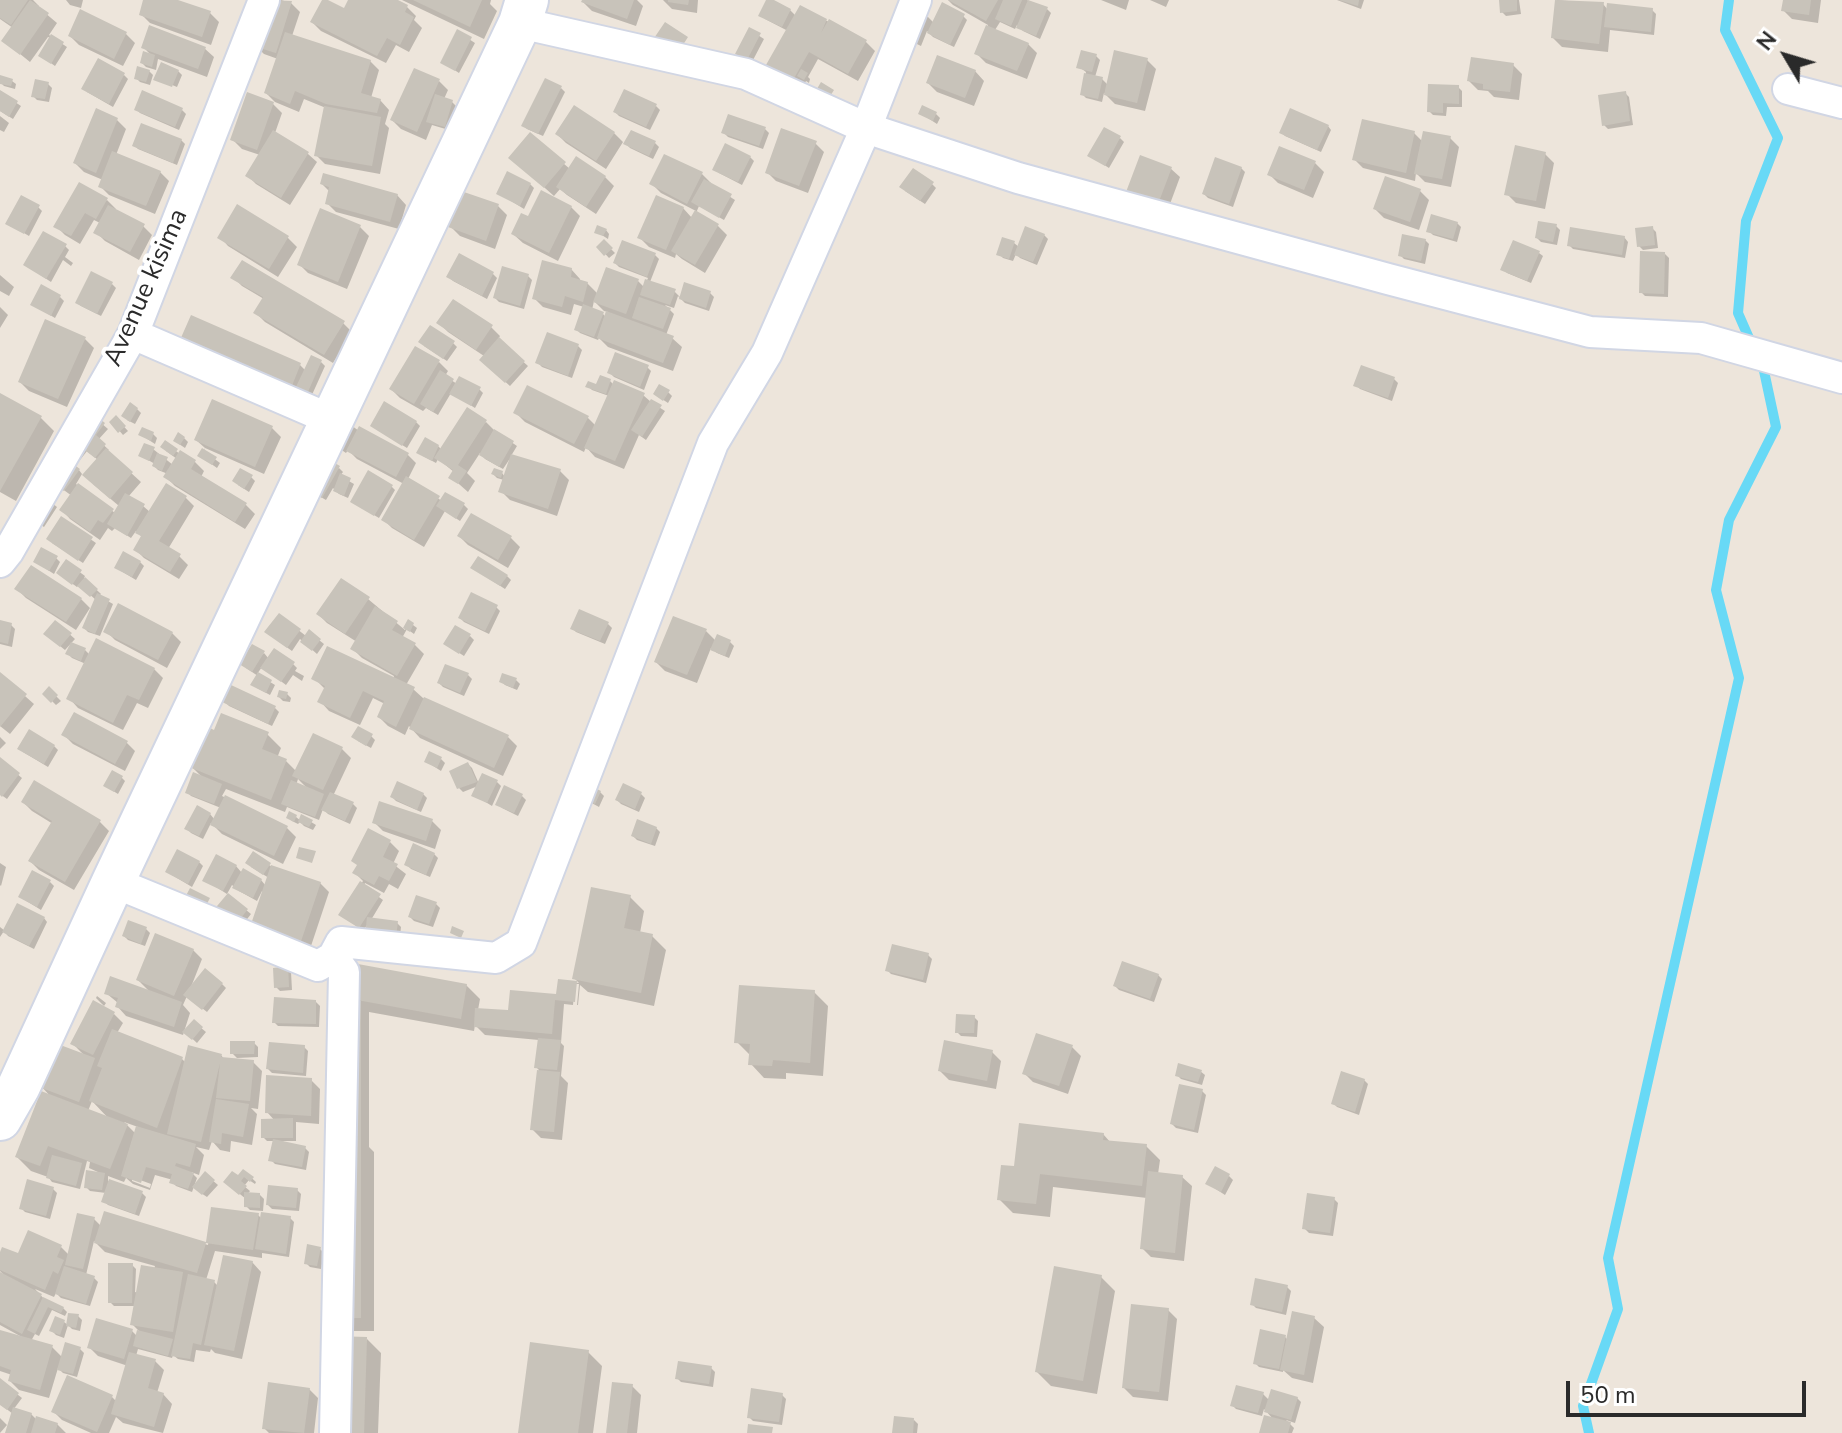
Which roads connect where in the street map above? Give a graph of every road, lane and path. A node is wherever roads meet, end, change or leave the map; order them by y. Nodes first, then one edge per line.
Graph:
1 (264, 0) edge
2 (916, 0) edge
3 (523, 12) edge
4 (1788, 89) dead end
5 (1842, 103) edge
6 (866, 128) junction
7 (133, 334) junction
8 (1842, 378) edge
9 (332, 420) junction
10 (0, 562) edge
11 (113, 882) junction
12 (333, 957) junction
13 (0, 1119) edge
14 (335, 1433) edge

1 - 7 street, Avenue kisima
2 - 6 street
3 - 6 street
3 - 9 street
4 - 5 street
6 - 8 street
6 - 12 street
7 - 9 street
7 - 10 street, Avenue kisima
9 - 11 street
11 - 12 street
11 - 13 street
12 - 14 street

